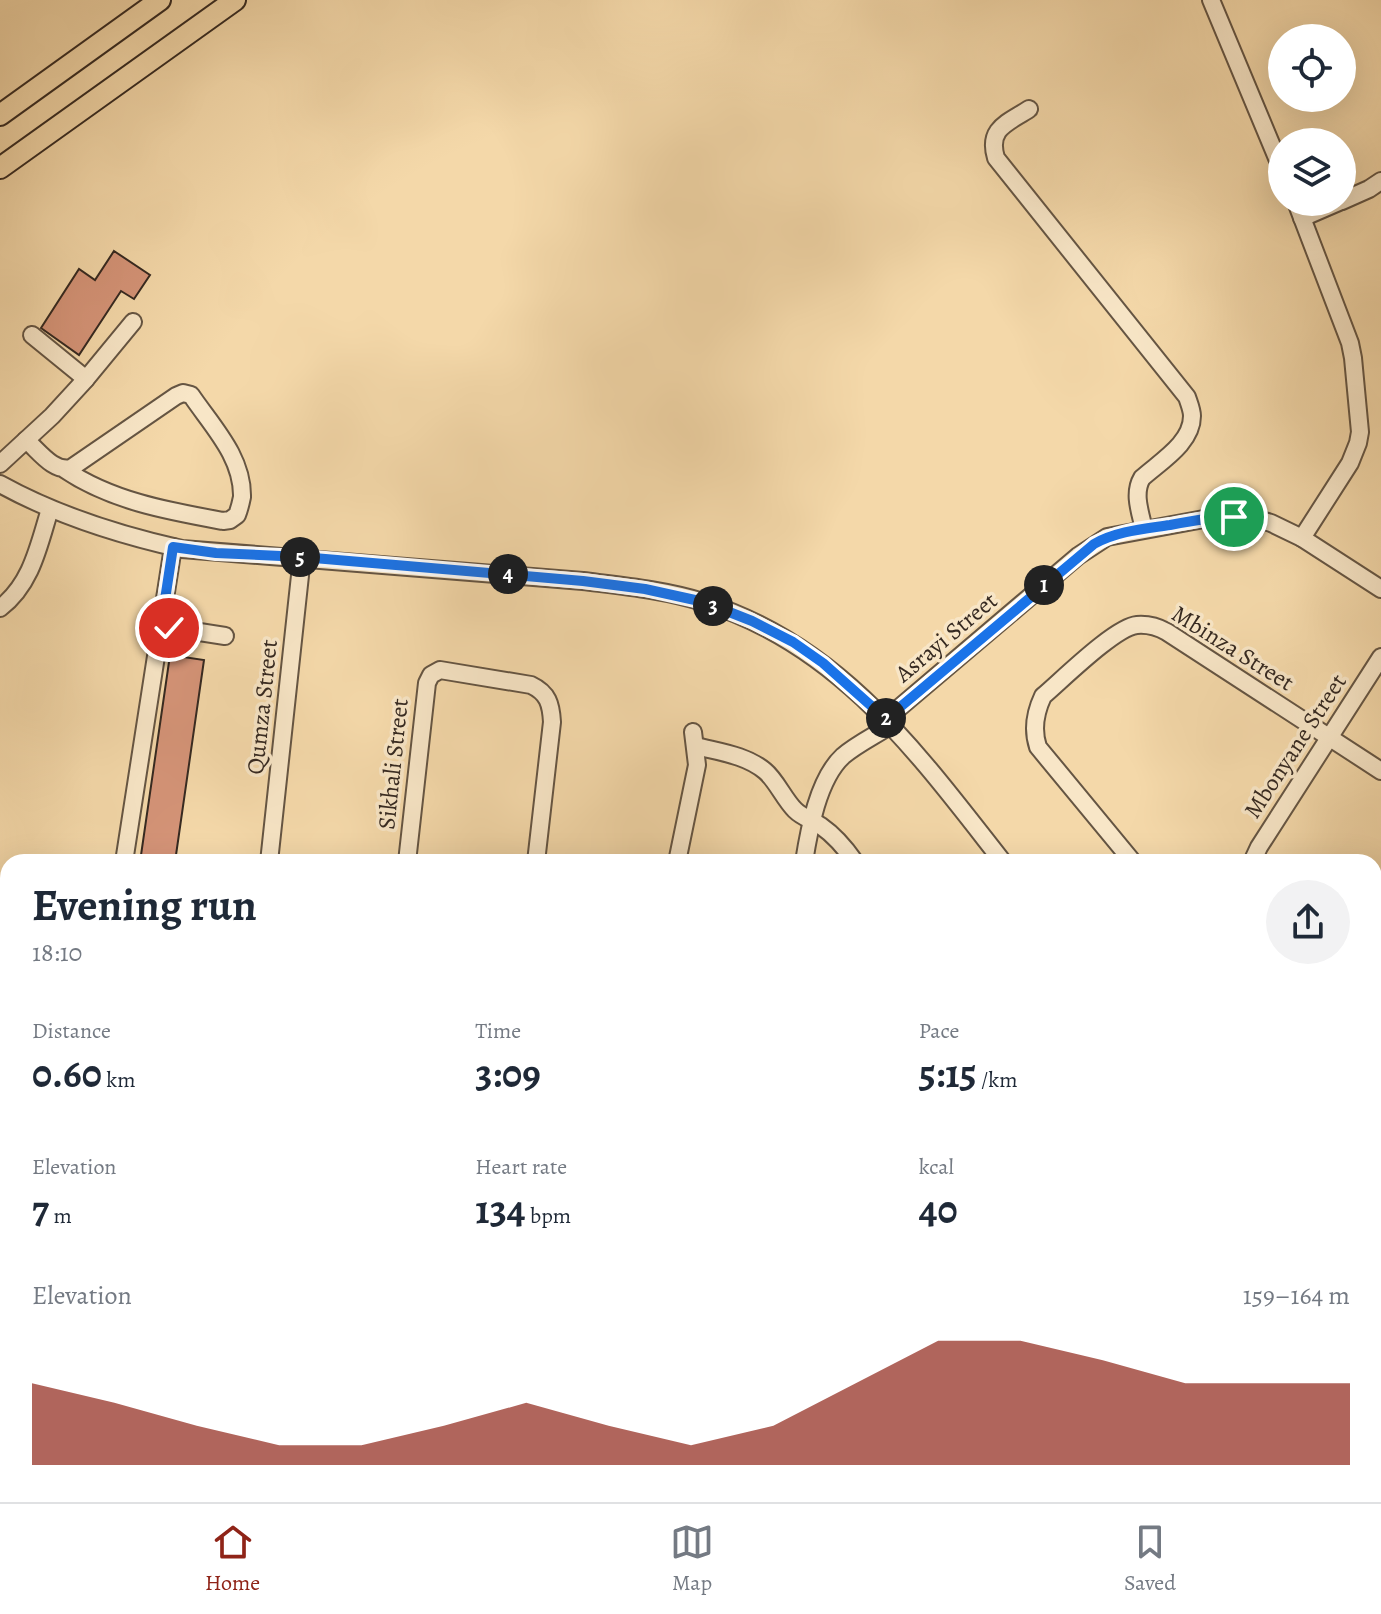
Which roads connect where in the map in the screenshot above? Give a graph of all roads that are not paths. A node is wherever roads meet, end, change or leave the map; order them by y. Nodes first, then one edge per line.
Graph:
1 (160, 0) edge
2 (235, 0) edge
3 (1211, 0) edge
4 (1029, 109) dead end
5 (0, 115) edge
6 (1268, 136) edge
7 (0, 168) edge
8 (1381, 181) edge
9 (1356, 195) edge
10 (1301, 216) edge
11 (133, 322) dead end
12 (32, 335) dead end
13 (86, 379) junction
14 (26, 440) junction
15 (0, 464) edge
16 (64, 469) junction
17 (0, 484) edge
18 (50, 509) junction
19 (1144, 529) junction
20 (1302, 538) junction
21 (173, 547) junction
22 (302, 557) junction
23 (1381, 589) edge
24 (0, 608) edge
25 (161, 626) junction
26 (225, 636) dead end
27 (1381, 657) edge
28 (889, 722) junction
29 (1330, 737) junction
30 (1381, 771) edge
31 (811, 821) junction
32 (125, 854) edge
33 (270, 854) edge
34 (408, 854) edge
35 (537, 854) edge
36 (679, 854) edge
37 (805, 854) edge
38 (849, 854) edge
39 (997, 854) edge
40 (1126, 854) edge
41 (1256, 854) edge

1 - 5 main road
2 - 7 main road
3 - 6 street
4 - 19 street
8 - 9 street
10 - 20 street
11 - 13 street
12 - 13 street
13 - 14 street
14 - 15 street
14 - 16 street
16 - 16 street
17 - 18 street
18 - 21 street
18 - 24 street
19 - 20 street, Asrayi Street
19 - 28 street, Asrayi Street
20 - 23 street, Asrayi Street
21 - 22 street
21 - 25 street
22 - 28 street
22 - 33 street, Qumza Street
25 - 26 street
25 - 32 street
27 - 29 street, Mbonyane Street
28 - 31 street, Asrayi Street
28 - 39 street
29 - 30 street
29 - 40 street, Mbinza Street
29 - 41 street, Mbonyane Street
31 - 36 street
31 - 37 street, Asrayi Street
31 - 38 street
34 - 35 street, Sikhali Street

